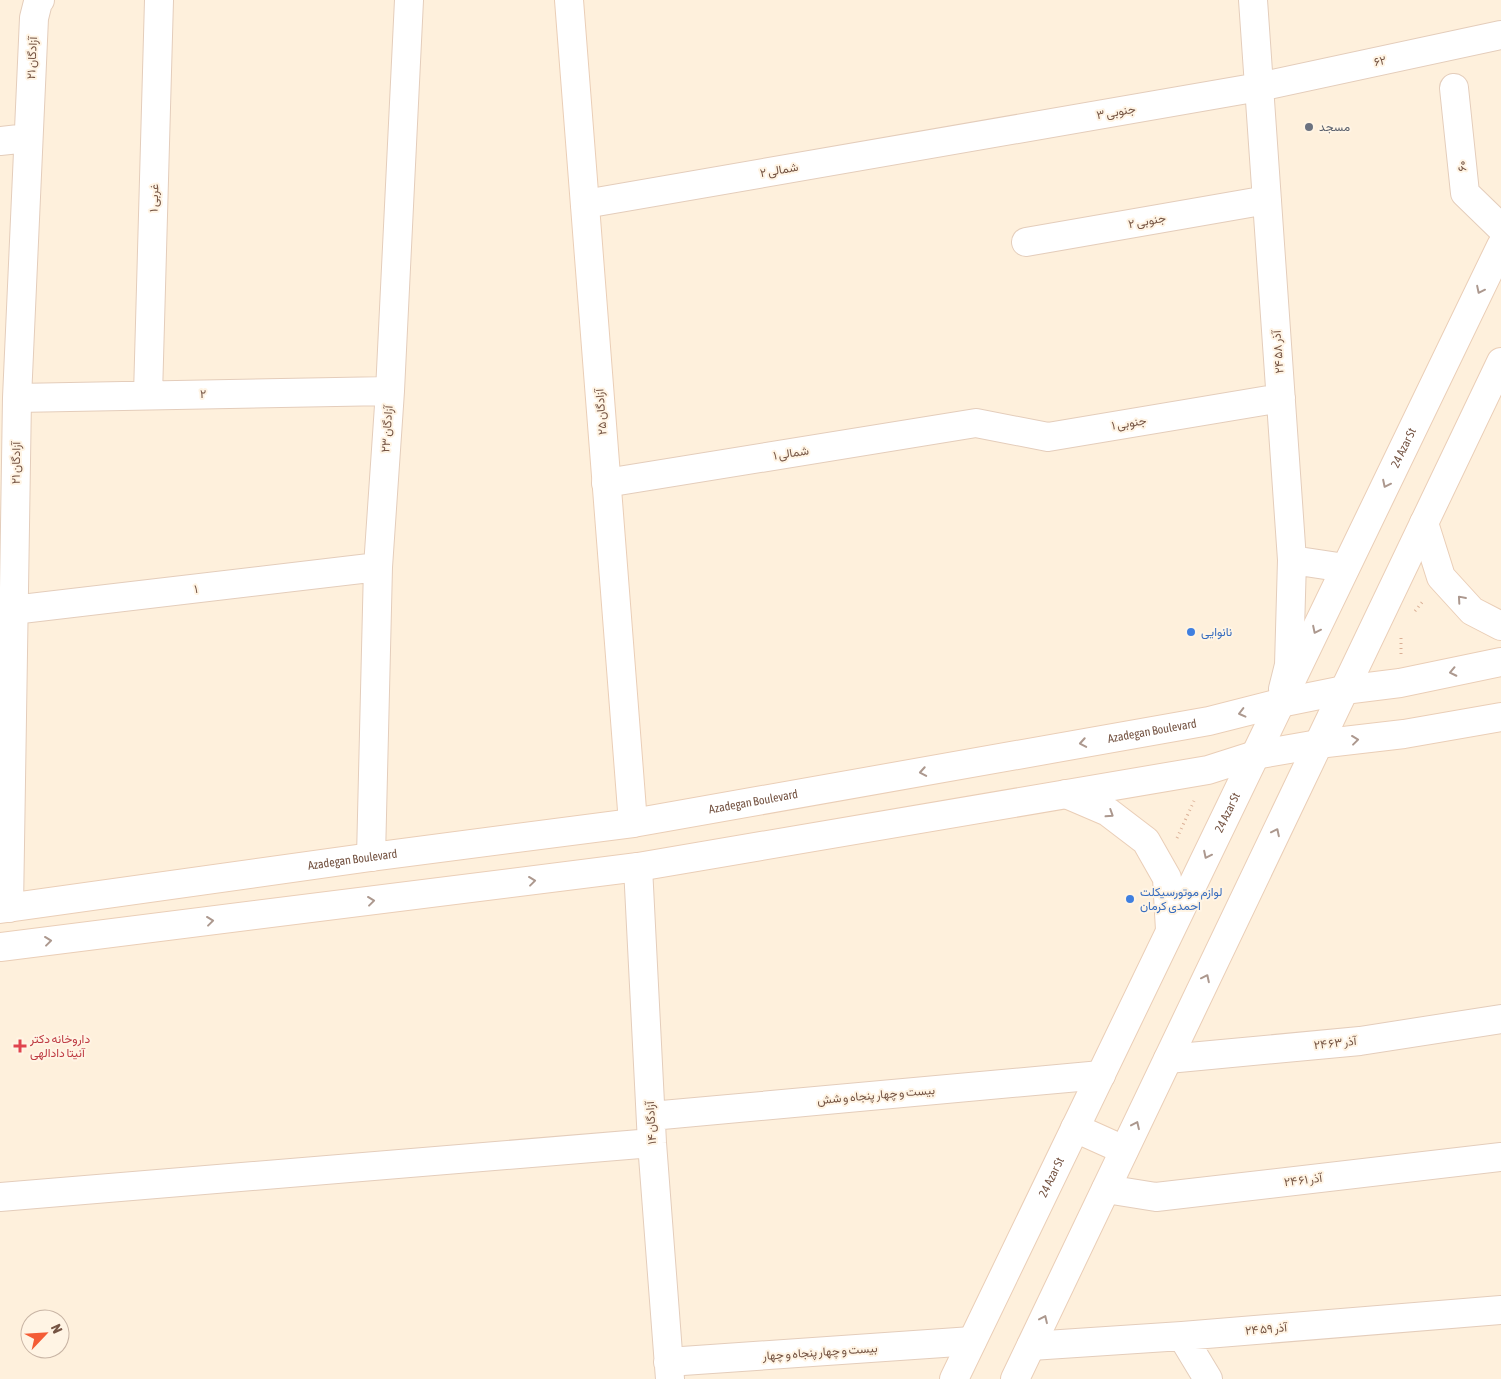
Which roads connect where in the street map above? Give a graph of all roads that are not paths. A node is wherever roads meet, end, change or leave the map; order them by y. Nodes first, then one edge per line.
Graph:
1 (159, 0) edge
2 (409, 0) edge
3 (569, 0) edge
4 (1253, 0) edge
5 (37, 9) edge
6 (1501, 35) edge
7 (1259, 87) junction
8 (1454, 88) dead end
9 (973, 136) joint
10 (28, 138) junction
11 (0, 141) edge
12 (1267, 200) junction
13 (585, 204) junction
14 (1501, 228) edge
15 (1026, 242) dead end
16 (1501, 246) edge
17 (1501, 362) edge
18 (390, 391) junction
19 (148, 395) junction
20 (17, 398) junction
21 (1281, 398) junction
22 (976, 423) joint
23 (606, 483) junction
24 (1424, 523) junction
25 (1292, 560) junction
26 (378, 567) junction
27 (1345, 568) junction
28 (13, 610) junction
29 (1501, 626) edge
30 (1501, 662) edge
31 (1344, 690) junction
32 (1280, 703) junction
33 (1501, 717) edge
34 (1318, 744) junction
35 (1255, 755) junction
36 (1066, 794) junction
37 (633, 823) junction
38 (371, 857) junction
39 (638, 867) junction
40 (4, 909) edge
41 (1170, 931) junction
42 (0, 947) edge
43 (1501, 1019) edge
44 (1168, 1059) junction
45 (1101, 1075) junction
46 (651, 1116) junction
47 (1075, 1128) junction
48 (652, 1143) junction
49 (1124, 1150) junction
50 (1501, 1157) edge
51 (1106, 1189) junction
52 (0, 1197) edge
53 (1501, 1310) edge
54 (1182, 1336) junction
55 (972, 1342) junction
56 (1031, 1346) junction
57 (669, 1371) edge
58 (694, 1379) edge
59 (954, 1379) edge
60 (1015, 1379) edge
61 (1208, 1379) edge

1 - 19 street, ۱ غربی
2 - 18 street, آزادگان ۲۳
3 - 13 street, آزادگان ۲۵
4 - 7 street, ۲۴ آذر ۵۸
5 - 10 street, آزادگان ۲۱
6 - 7 street, ۶۲
7 - 9 street, ۳ جنوبی
7 - 12 street, ۲۴ آذر ۵۸
8 - 14 street, ۶۰
9 - 13 street, ۲ شمالی
10 - 11 street
10 - 20 street, آزادگان ۲۱
12 - 15 street, ۲ جنوبی
12 - 21 street, ۲۴ آذر ۵۸
13 - 23 street, آزادگان ۲۵
16 -> 27 street, 24 Azar St
17 - 24 street
18 - 19 street, ۲
18 - 26 street, آزادگان ۲۳
19 - 20 street, ۲
20 - 28 street, آزادگان ۲۱
21 - 22 street, ۱ جنوبی
21 - 25 street, ۲۴ آذر ۵۸
22 - 23 street, ۱ شمالی
23 - 37 street, آزادگان ۲۵
29 -> 24 street
24 - 31 street
25 - 27 street
25 - 32 street, ۲۴ آذر ۵۸
26 - 28 street, ۱
26 - 38 street, آزادگان ۲۳
27 -> 32 street, 24 Azar St
28 - 40 street, آزادگان ۲۱
30 -> 31 street, Azadegan Boulevard
31 - 32 street, Azadegan Boulevard
31 - 34 street
32 - 35 street, 24 Azar St
32 -> 37 street, Azadegan Boulevard
34 -> 33 street
34 - 35 street
44 -> 34 street
35 - 36 street
35 -> 41 street, 24 Azar St
36 - 39 street
36 -> 41 street
37 - 38 street, Azadegan Boulevard
38 - 40 street, Azadegan Boulevard
42 -> 39 street
39 - 46 street, آزادگان ۱۴
41 - 45 street, 24 Azar St
43 - 44 street, ۲۴ آذر ۶۳
49 -> 44 street
45 - 46 street, بیست و چهار پنجاه و شش
45 - 47 street, 24 Azar St
46 - 48 street, آزادگان ۱۴
47 - 49 street
47 - 55 street, 24 Azar St
48 - 52 street
48 - 57 street, آزادگان ۱۴
49 - 51 street
50 - 51 street, ۲۴ آذر ۶۱
56 -> 51 street
53 - 54 street, ۲۴ آذر ۵۹
54 - 56 street, ۲۴ آذر ۵۹
54 - 61 street
55 - 57 street, بیست و چهار پنجاه و چهار
55 - 59 street, 24 Azar St
56 - 60 street
57 - 58 street

